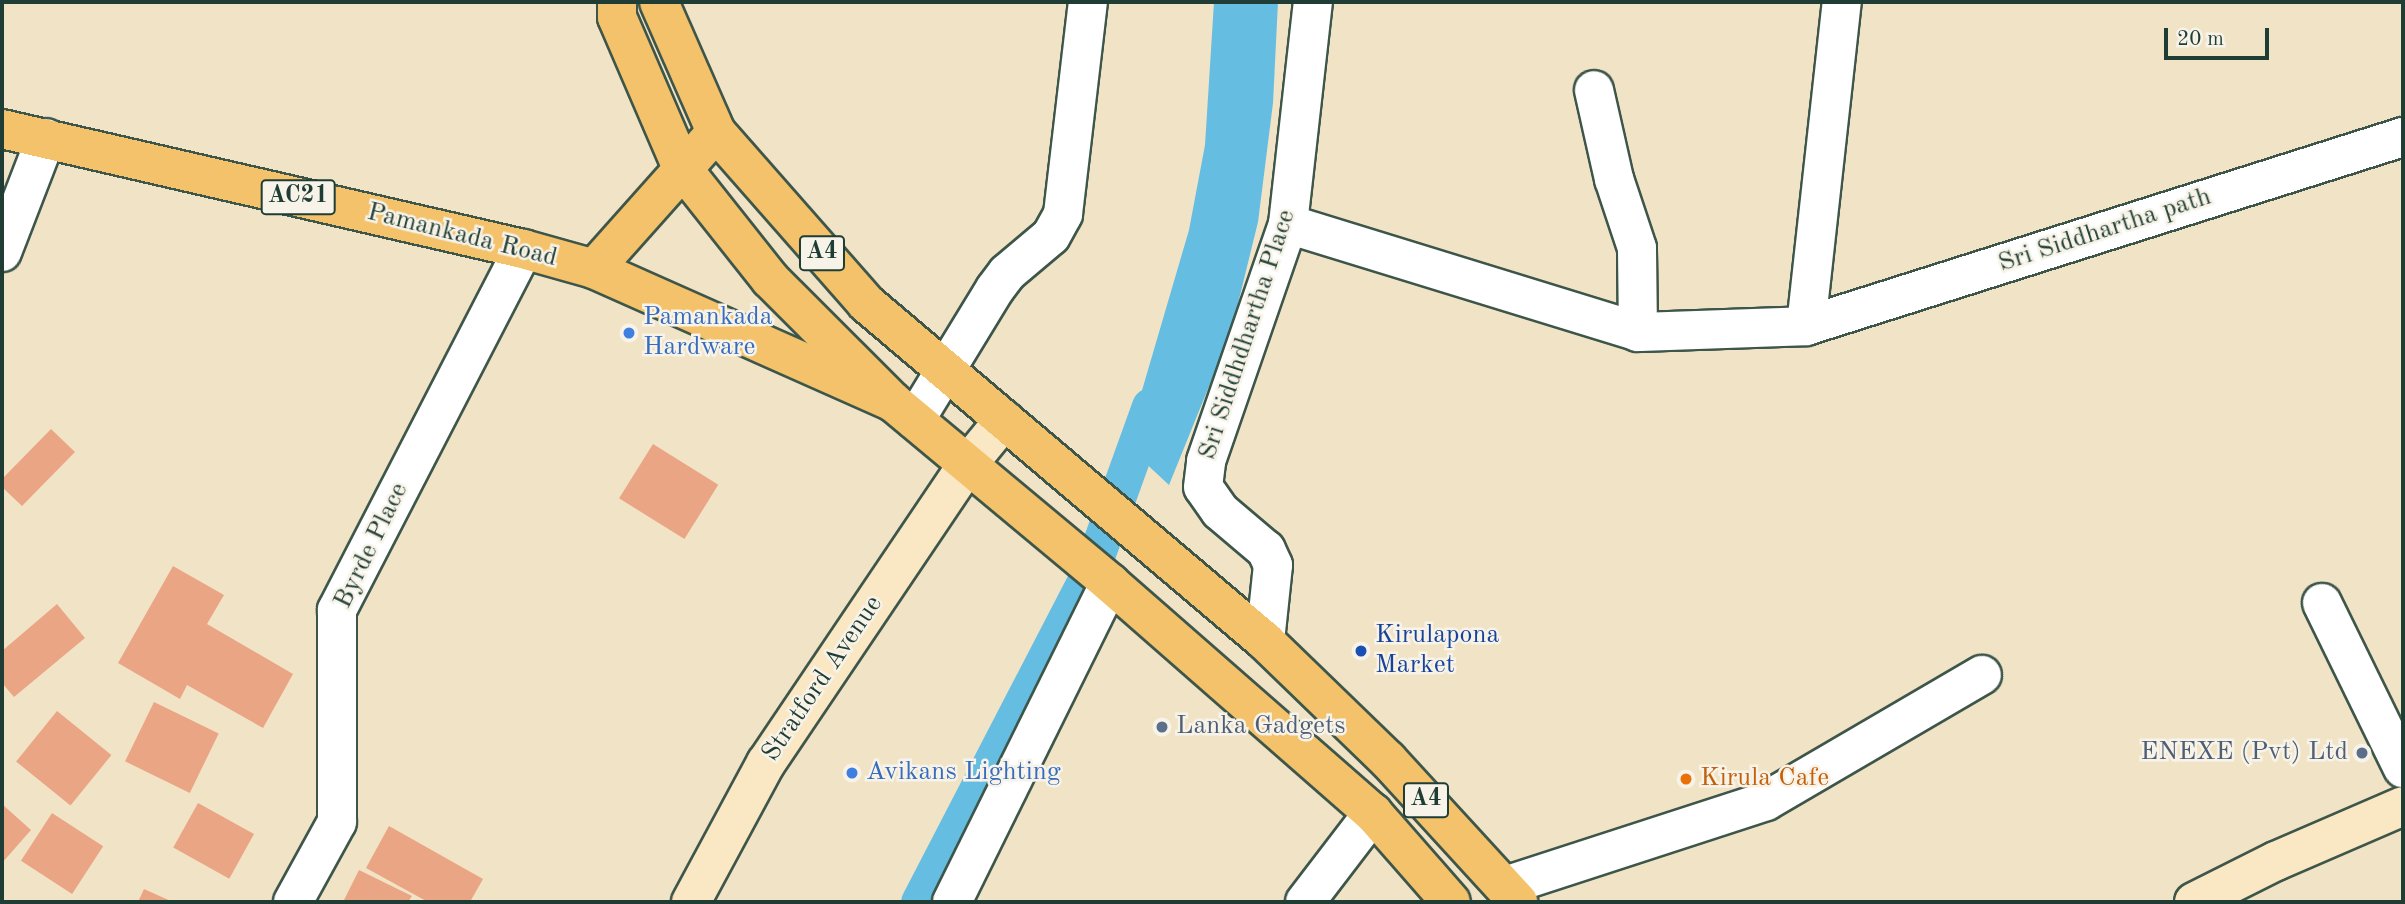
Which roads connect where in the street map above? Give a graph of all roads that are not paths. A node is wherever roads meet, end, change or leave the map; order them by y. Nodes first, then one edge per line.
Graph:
1 (617, 2) edge
2 (659, 2) edge
3 (1088, 2) edge
4 (1313, 2) edge
5 (1843, 2) edge
6 (1594, 90) dead end
7 (2, 129) edge
8 (716, 132) junction
9 (2403, 137) edge
10 (46, 138) junction
11 (682, 168) junction
12 (1288, 224) junction
13 (523, 249) junction
14 (2, 252) edge
15 (594, 269) junction
16 (1806, 326) junction
17 (1637, 332) junction
18 (947, 371) junction
19 (904, 411) junction
20 (1004, 420) junction
21 (968, 464) junction
22 (1110, 583) junction
23 (2322, 603) dead end
24 (1265, 641) junction
25 (1982, 675) dead end
26 (2403, 768) edge
27 (2403, 806) edge
28 (1373, 813) junction
29 (1511, 894) edge
30 (293, 902) edge
31 (691, 902) edge
32 (952, 902) edge
33 (1305, 902) edge
34 (1451, 902) edge
35 (2194, 902) edge

1 - 11 main road, A4
2 - 8 main road, A4
3 - 18 street
4 - 12 street, Sri Siddhdhartha Place
5 - 16 street
6 - 17 street
7 - 10 main road, Pamankada Road / AC21
8 - 11 main road, Pamankada Road
8 - 18 main road, A4
9 - 16 street, Sri Siddhartha path
10 - 13 main road, Pamankada Road / AC21
10 - 14 street
11 - 15 main road, Pamankada Road
11 - 19 main road, A4
12 - 17 street, Sri Siddhartha path
12 - 24 street, Sri Siddhdhartha Place
13 - 15 main road, Pamankada Road / AC21
13 - 30 street, Byrde Place
15 - 19 main road, Pamankada Road / AC21
16 - 17 street, Sri Siddhartha path
18 - 19 street
18 - 20 main road, A4
19 - 21 main road, A4
20 - 21 main road, Stratford Avenue
20 - 24 main road, A4
21 - 22 main road, A4
21 - 31 main road, Stratford Avenue
22 - 28 main road, A4
22 - 32 street
23 - 26 street
24 - 29 main road, A4
25 - 29 street
27 - 35 main road
28 - 33 street
28 - 34 main road, A4

